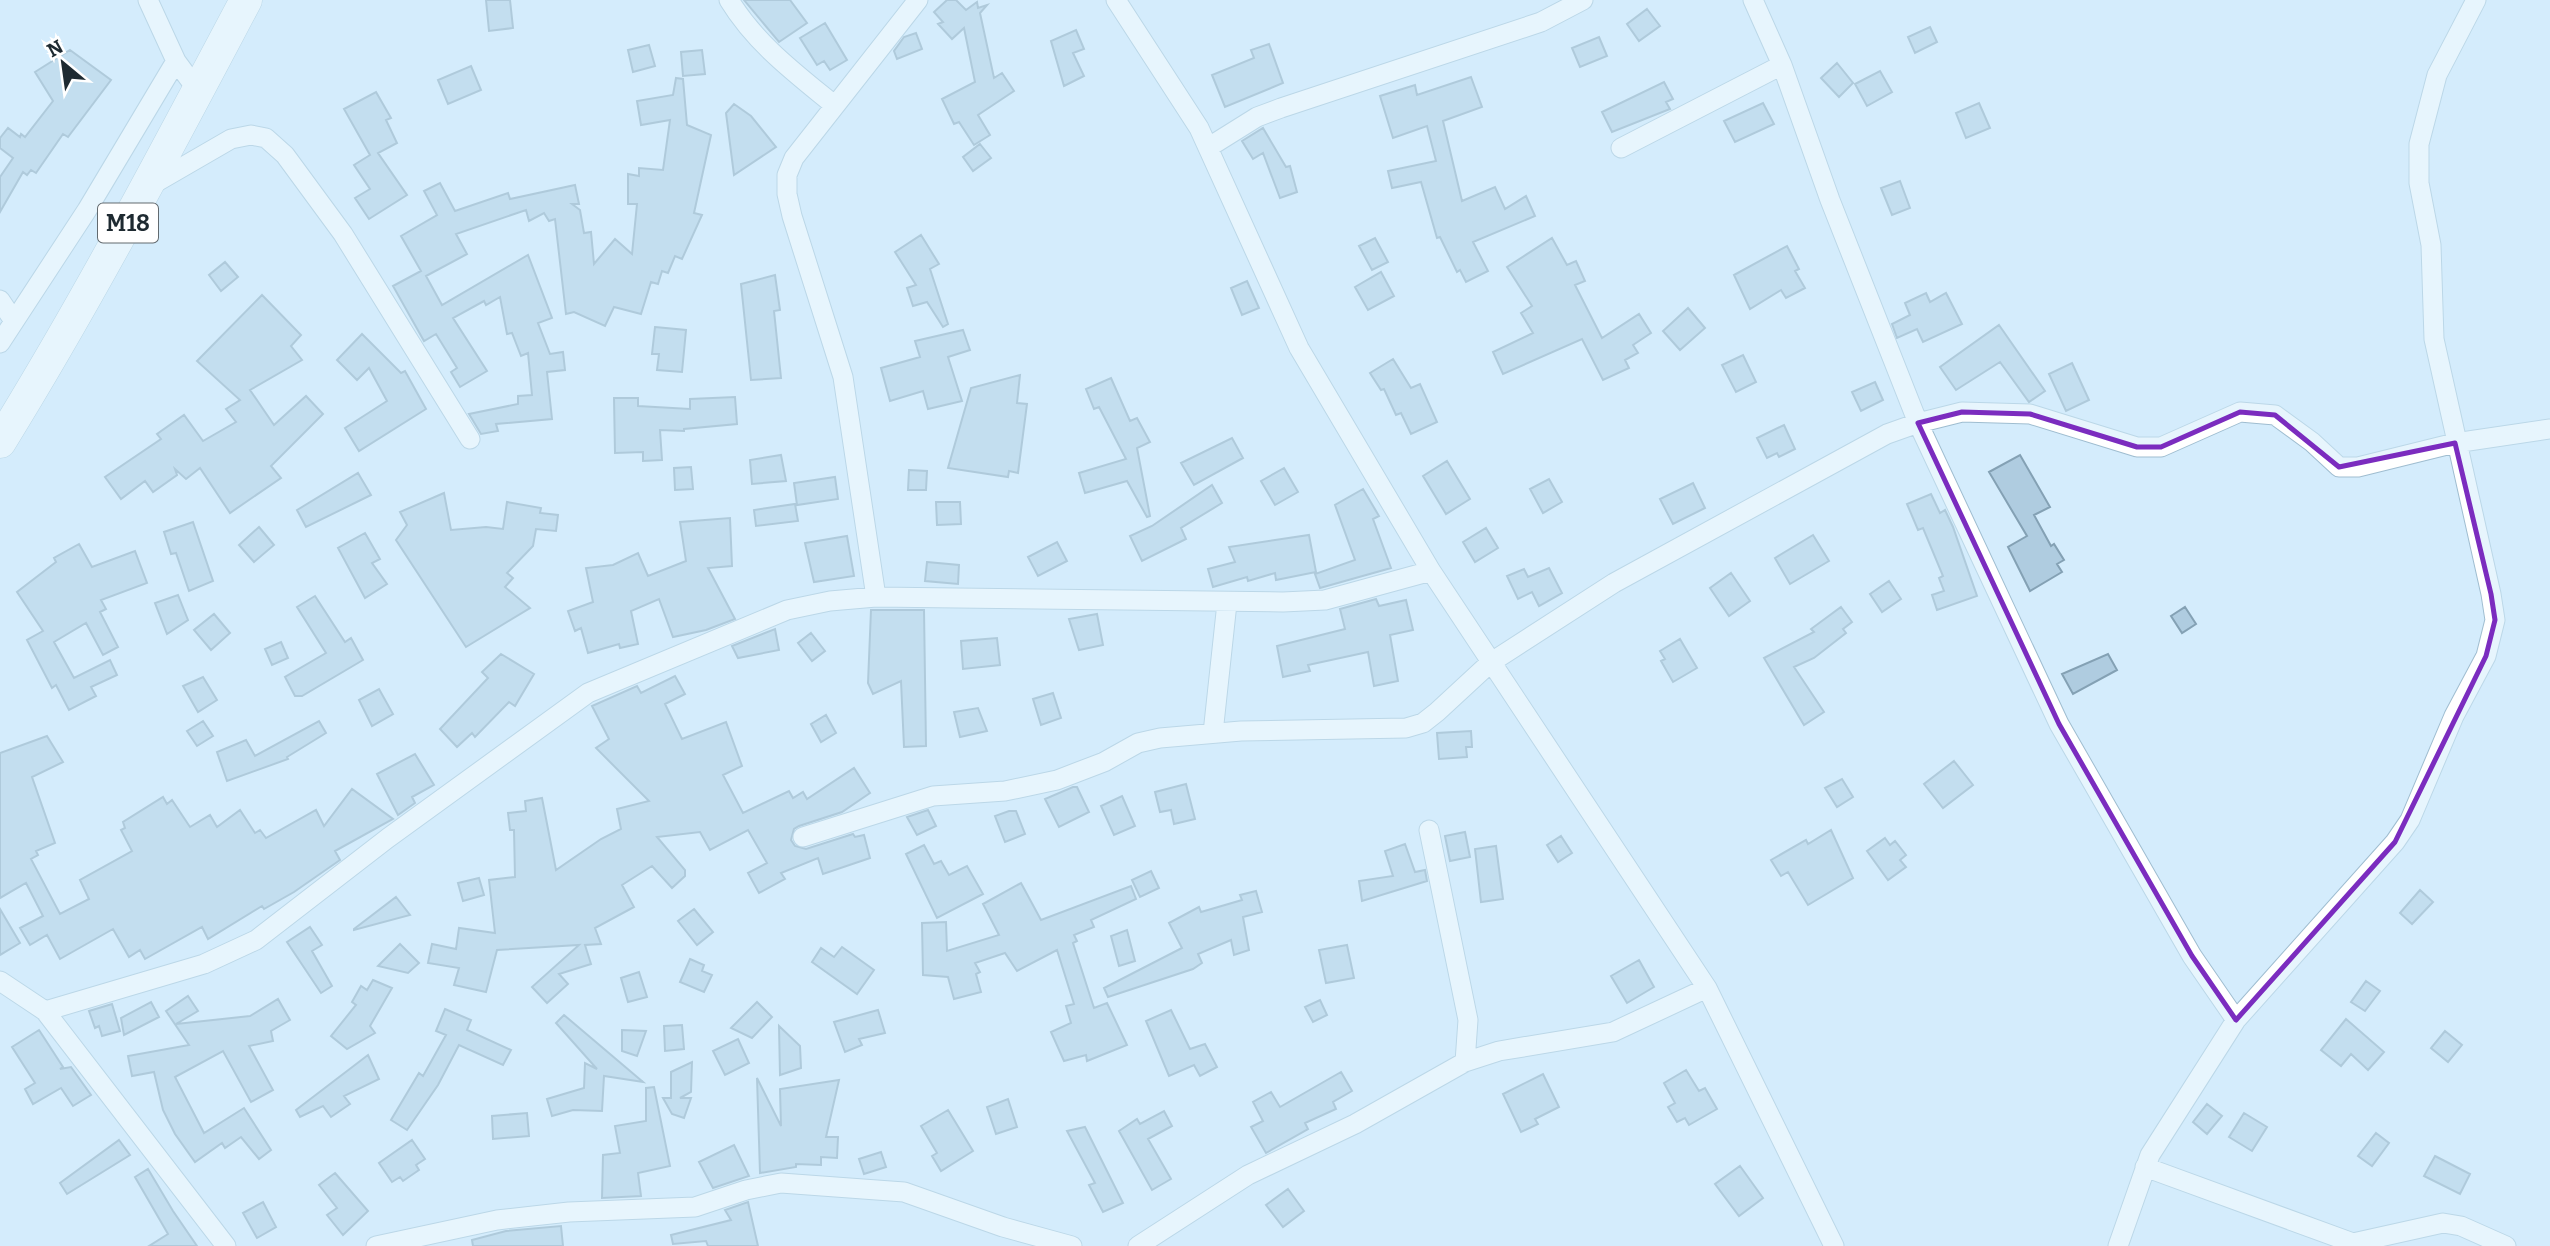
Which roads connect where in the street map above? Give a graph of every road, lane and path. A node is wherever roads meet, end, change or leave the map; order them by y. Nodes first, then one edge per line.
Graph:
1 (148, 0) edge
2 (246, 0) edge
3 (729, 0) edge
4 (918, 0) edge
5 (1116, 0) edge
6 (1583, 0) edge
7 (1753, 0) edge
8 (2476, 0) edge
9 (176, 61) junction
10 (1782, 65) junction
11 (198, 91) junction
12 (834, 105) junction
13 (1209, 147) junction
14 (1621, 148) dead end
15 (147, 188) junction
16 (0, 300) edge
17 (14, 321) junction
18 (0, 343) edge
19 (1918, 423) junction
20 (2550, 429) edge
21 (470, 439) dead end
22 (0, 442) edge
23 (2455, 443) junction
24 (1431, 571) junction
25 (876, 597) junction
26 (1227, 603) junction
27 (1490, 663) junction
28 (1213, 733) junction
29 (1429, 830) dead end
30 (803, 837) dead end
31 (0, 981) edge
32 (1707, 988) junction
33 (45, 1011) junction
34 (2236, 1020) junction
35 (1465, 1062) junction
36 (2145, 1167) junction
37 (226, 1246) edge
38 (376, 1246) edge
39 (1072, 1246) edge
40 (1138, 1246) edge
41 (1834, 1246) edge
42 (2118, 1246) edge
43 (2506, 1246) edge

1 - 9 street
2 - 11 main road, M18
3 - 12 street
4 - 12 street
5 - 13 street
6 - 13 street
7 - 10 street
8 - 23 street
9 - 11 street
9 - 17 street
10 - 14 street
10 - 19 street
11 - 15 main road, M18
12 - 25 street
13 - 24 street
15 - 21 street
15 - 22 main road, M18
16 - 17 street
17 - 18 street
19 - 23 street
19 - 27 street
19 - 34 street
20 - 23 street
23 - 34 street
24 - 26 street
24 - 27 street
25 - 26 street
25 - 33 street
26 - 28 street
27 - 28 street
27 - 32 street
28 - 30 street
29 - 35 street
31 - 33 street
32 - 35 street
32 - 41 street
33 - 37 street
34 - 36 street
35 - 40 street
36 - 42 street
36 - 43 street
38 - 39 street

